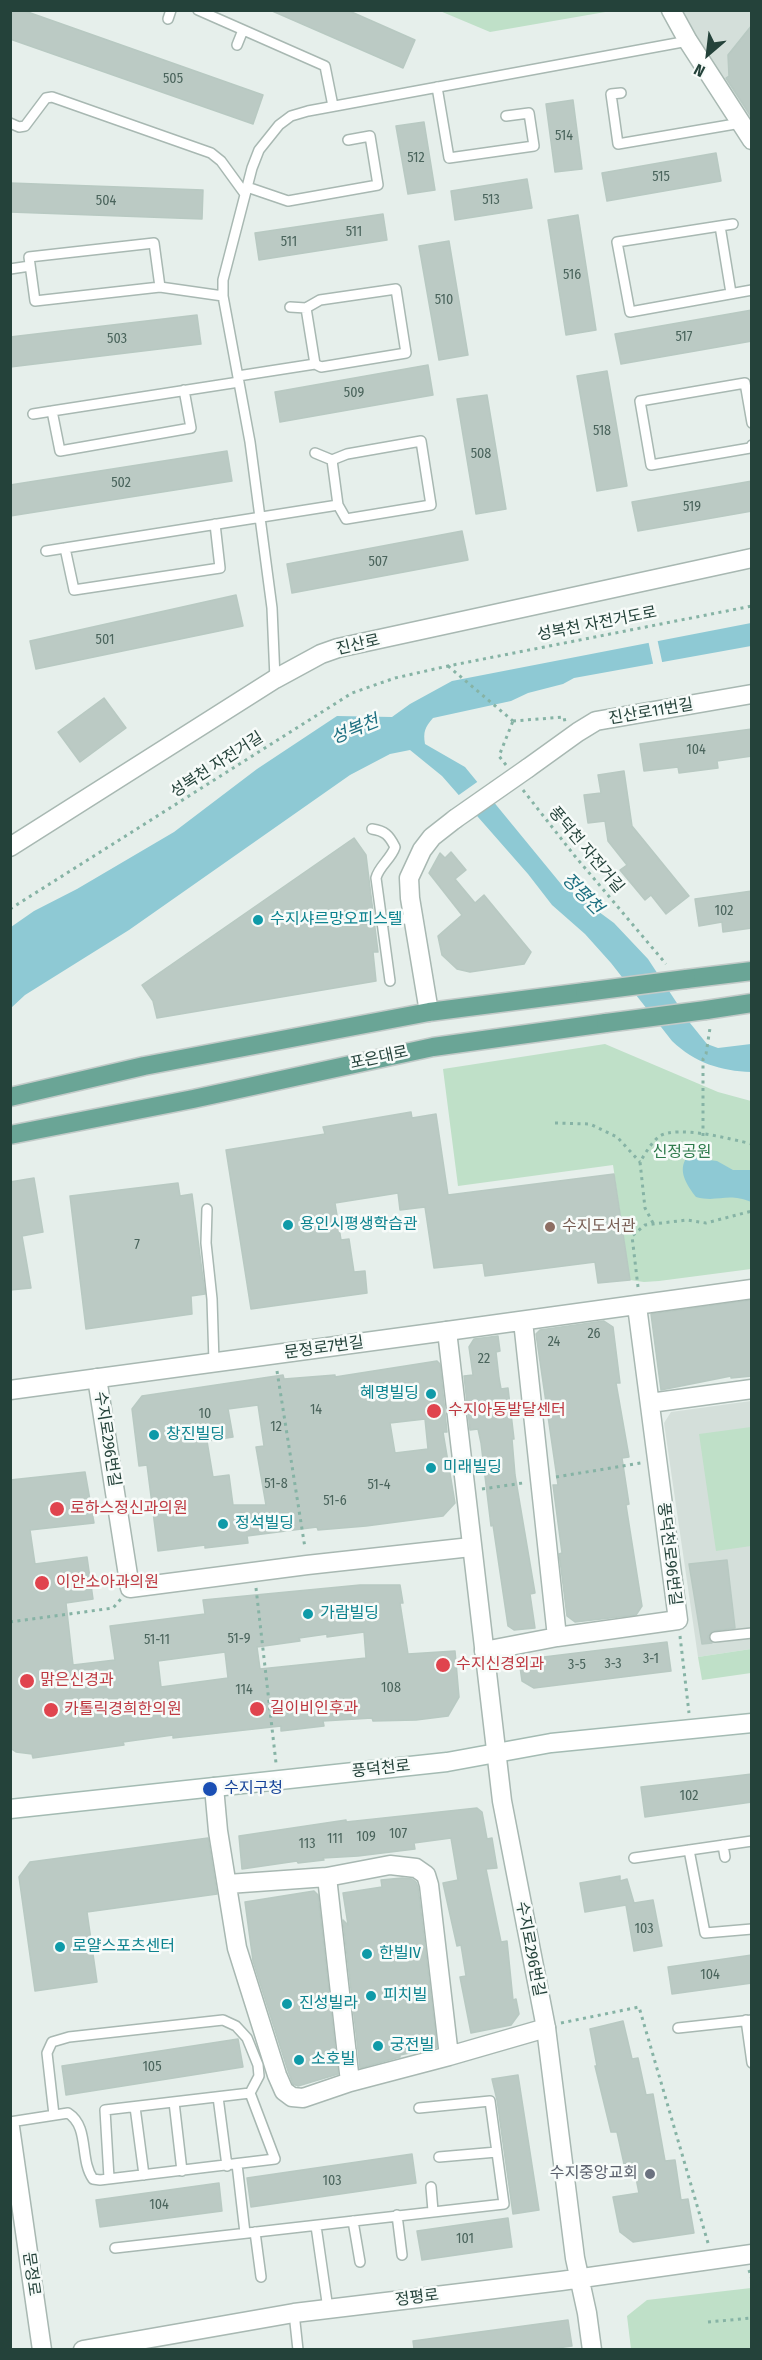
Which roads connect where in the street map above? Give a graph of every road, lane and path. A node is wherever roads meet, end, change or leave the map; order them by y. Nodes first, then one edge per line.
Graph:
1 (198, 10) edge
2 (671, 10) edge
3 (243, 30) junction
4 (688, 41) junction
5 (237, 45) dead end
6 (437, 87) junction
7 (621, 93) dead end
8 (333, 106) junction
9 (506, 116) dead end
10 (10, 123) edge
11 (741, 123) junction
12 (348, 140) dead end
13 (752, 140) edge
14 (246, 191) junction
15 (733, 224) dead end
16 (720, 226) junction
17 (30, 266) junction
18 (10, 269) edge
19 (160, 287) junction
20 (752, 290) edge
21 (731, 293) junction
22 (223, 296) junction
23 (290, 307) dead end
24 (306, 308) junction
25 (315, 364) junction
26 (239, 379) junction
27 (748, 383) edge
28 (184, 390) junction
29 (52, 411) junction
30 (33, 414) dead end
31 (752, 423) edge
32 (752, 445) edge
33 (315, 453) dead end
34 (332, 460) junction
35 (338, 505) junction
36 (260, 518) junction
37 (215, 524) junction
38 (65, 548) junction
39 (46, 551) dead end
40 (752, 558) edge
41 (752, 606) edge
42 (448, 666) junction
43 (275, 679) junction
44 (752, 694) edge
45 (513, 721) junction
46 (568, 739) junction
47 (506, 766) dead end
48 (519, 784) dead end
49 (372, 829) dead end
50 (10, 847) edge
51 (10, 909) edge
52 (413, 918) junction
53 (381, 922) junction
54 (666, 964) dead end
55 (752, 971) edge
56 (390, 981) dead end
57 (752, 1003) edge
58 (429, 1012) junction
59 (708, 1015) junction
60 (10, 1097) edge
61 (555, 1123) dead end
62 (10, 1135) edge
63 (703, 1136) junction
64 (752, 1144) edge
65 (640, 1162) junction
66 (207, 1209) dead end
67 (752, 1211) edge
68 (653, 1224) junction
69 (752, 1289) edge
70 (637, 1306) junction
71 (523, 1322) junction
72 (447, 1331) junction
73 (274, 1355) junction
74 (214, 1362) junction
75 (97, 1378) junction
76 (752, 1389) edge
77 (10, 1390) edge
78 (650, 1403) junction
79 (657, 1460) junction
80 (541, 1480) junction
81 (466, 1491) junction
82 (471, 1547) junction
83 (307, 1565) junction
84 (254, 1572) junction
85 (130, 1588) junction
86 (678, 1620) junction
87 (10, 1622) edge
88 (752, 1633) edge
89 (557, 1637) junction
90 (715, 1637) dead end
91 (484, 1651) junction
92 (752, 1723) edge
93 (691, 1730) junction
94 (495, 1753) junction
95 (277, 1780) junction
96 (214, 1787) junction
97 (10, 1809) edge
98 (752, 1841) edge
99 (723, 1845) junction
100 (689, 1850) junction
101 (725, 1857) dead end
102 (634, 1858) dead end
103 (327, 1877) junction
104 (228, 1884) junction
105 (752, 1929) edge
106 (749, 2020) edge
107 (546, 2028) junction
108 (678, 2028) dead end
109 (449, 2056) junction
110 (752, 2063) edge
111 (350, 2082) junction
112 (250, 2093) junction
113 (218, 2097) junction
114 (174, 2102) junction
115 (135, 2108) junction
116 (419, 2108) dead end
117 (54, 2115) junction
118 (10, 2122) edge
119 (10, 2127) edge
120 (497, 2152) junction
121 (439, 2157) dead end
122 (237, 2164) junction
123 (227, 2166) junction
124 (182, 2171) junction
125 (144, 2175) junction
126 (109, 2178) junction
127 (431, 2187) dead end
128 (433, 2211) junction
129 (397, 2216) junction
130 (353, 2222) junction
131 (316, 2226) junction
132 (250, 2233) junction
133 (115, 2248) dead end
134 (752, 2254) edge
135 (402, 2255) dead end
136 (712, 2259) junction
137 (360, 2262) dead end
138 (261, 2277) dead end
139 (579, 2277) junction
140 (328, 2309) junction
141 (294, 2313) junction
142 (752, 2318) edge
143 (708, 2322) dead end
144 (42, 2349) edge
145 (83, 2349) edge
146 (298, 2349) edge
147 (592, 2349) edge

1 - 3 lane
2 - 4 street
3 - 5 lane
3 - 8 lane
4 - 6 lane
4 - 11 street
6 - 8 lane
6 - 9 lane
7 - 11 lane
8 - 14 lane
10 - 14 lane
11 - 13 street
12 - 14 lane
14 - 22 lane
15 - 16 lane
16 - 21 lane
16 - 21 lane
17 - 18 lane
17 - 19 lane
17 - 19 lane
19 - 22 lane
20 - 21 lane
22 - 26 lane
23 - 24 lane
24 - 25 lane
24 - 25 lane
25 - 26 lane
26 - 28 lane
26 - 36 lane
27 - 31 lane
27 - 32 lane
28 - 29 lane
28 - 29 lane
29 - 30 lane
33 - 34 lane
34 - 35 lane
34 - 35 lane
35 - 36 lane
36 - 37 lane
36 - 43 lane
37 - 38 lane
37 - 38 lane
38 - 39 lane
40 - 43 street, 진산로
41 - 42 path, 성복천 자전거도로
42 - 45 path
42 - 51 path, 성복천 자전거길
43 - 50 street, 진산로
44 - 46 street, 진산로11번길
45 - 46 path
45 - 47 path
46 - 52 street, 진산로11번길, bridge
48 - 54 path, 풍덕천 자전거길
49 - 53 lane
52 - 53 lane
52 - 58 street
53 - 56 lane
55 - 58 main road, bridge
57 - 59 main road, 포은대로
58 - 60 main road
59 - 62 main road, 포은대로, bridge
59 - 63 path
61 - 65 path
63 - 64 path
63 - 65 path
65 - 68 path
66 - 74 lane
67 - 68 path
68 - 70 path
69 - 70 street
70 - 71 street, 문정로7번길
70 - 78 street, 풍덕천로96번길
71 - 72 street, 문정로7번길
71 - 80 street
72 - 73 street, 문정로7번길
72 - 81 street, 수지로296번길
73 - 74 street, 문정로7번길
73 - 83 path
74 - 75 street, 문정로7번길
75 - 77 street, 문정로7번길
75 - 85 street, 수지로296번길
76 - 78 street
78 - 79 street, 풍덕천로96번길
79 - 80 path
79 - 86 street, 풍덕천로96번길
80 - 81 path
80 - 89 street
81 - 82 street, 수지로296번길
82 - 83 street
82 - 91 street, 수지로296번길
83 - 84 street
84 - 85 street
84 - 95 path
85 - 87 path
86 - 89 street, 풍덕천로96번길
86 - 93 path
88 - 90 lane
89 - 91 street, 풍덕천로96번길
91 - 94 street, 수지로296번길
92 - 93 street, 풍덕천로
93 - 94 street, 풍덕천로
94 - 95 street, 풍덕천로
94 - 107 street, 수지로296번길
95 - 96 street, 풍덕천로
96 - 97 street, 풍덕천로
96 - 104 street
98 - 99 lane
99 - 100 lane
99 - 101 lane
100 - 102 lane
100 - 105 lane
103 - 104 street
103 - 109 street
103 - 111 street
104 - 111 street
106 - 108 lane
106 - 110 lane
107 - 109 street
107 - 136 path
107 - 139 street, 수지로296번길
109 - 111 street
112 - 113 lane
112 - 117 lane
112 - 122 lane
113 - 114 lane
113 - 123 lane
114 - 115 lane
114 - 124 lane
115 - 125 lane
115 - 126 lane
116 - 120 lane
117 - 118 lane
117 - 126 lane
119 - 144 street, 문정로
120 - 121 lane
120 - 128 lane
122 - 123 lane
122 - 132 lane
123 - 124 lane
124 - 125 lane
125 - 126 lane
127 - 128 lane
128 - 129 lane
129 - 130 lane
129 - 135 lane
130 - 131 lane
130 - 137 lane
131 - 132 lane
131 - 140 lane
132 - 133 lane
132 - 138 lane
134 - 136 street, 정평로
136 - 139 street, 정평로
139 - 140 street, 정평로
139 - 147 street, 수지로296번길
140 - 141 street, 정평로
141 - 145 street, 정평로
141 - 146 lane
142 - 143 path

